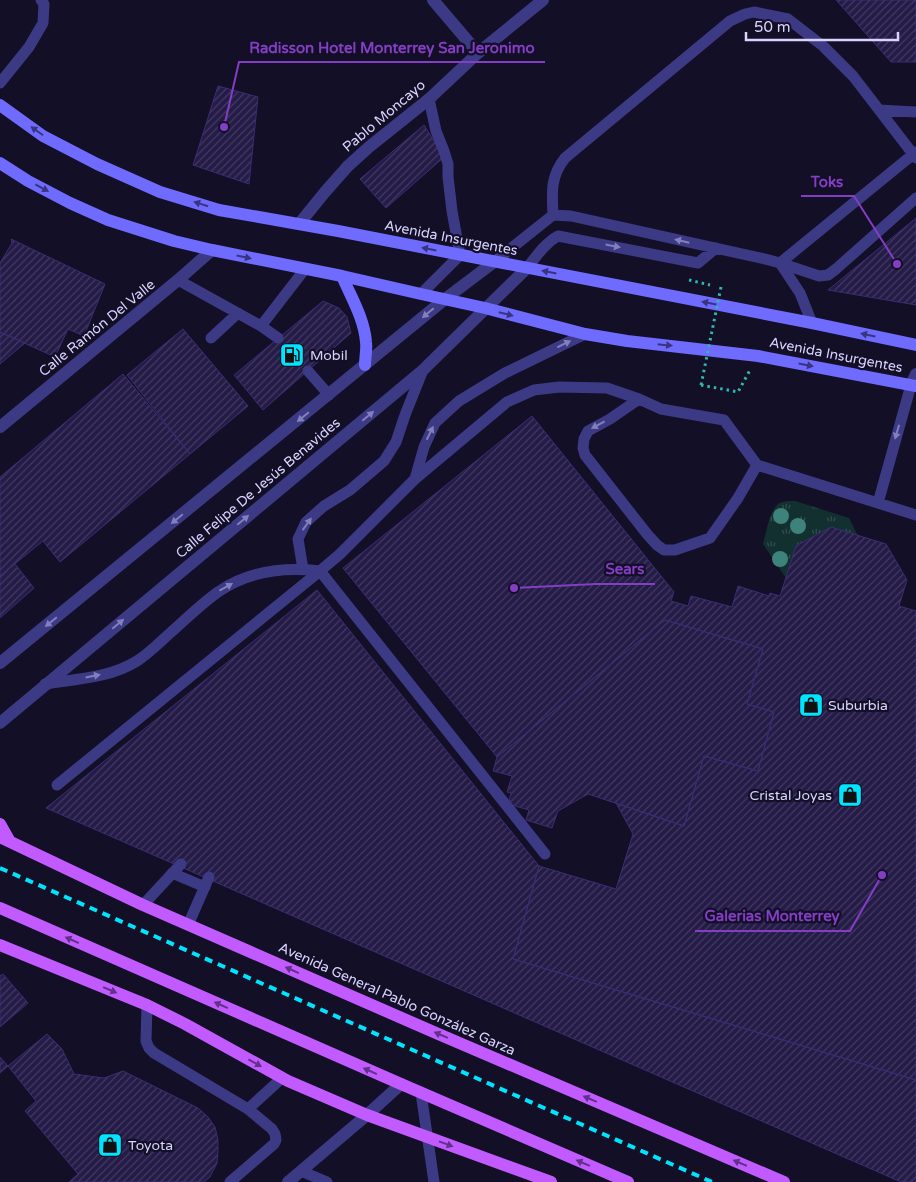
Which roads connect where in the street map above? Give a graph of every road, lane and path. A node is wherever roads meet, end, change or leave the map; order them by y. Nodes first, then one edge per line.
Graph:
1 (41, 0) edge
2 (433, 0) edge
3 (542, 0) edge
4 (478, 53) junction
5 (0, 83) edge
6 (429, 99) junction
7 (0, 105) edge
8 (879, 110) junction
9 (916, 112) edge
10 (915, 155) edge
11 (0, 163) edge
12 (916, 198) edge
13 (553, 215) junction
14 (299, 224) junction
15 (716, 248) junction
16 (212, 250) junction
17 (460, 255) junction
18 (494, 262) junction
19 (698, 263) junction
20 (780, 263) junction
21 (527, 268) junction
22 (305, 269) junction
23 (342, 276) junction
24 (178, 280) junction
25 (421, 294) junction
26 (445, 299) junction
27 (485, 308) junction
28 (238, 313) junction
29 (812, 323) junction
30 (261, 326) junction
31 (585, 334) junction
32 (211, 338) dead end
33 (278, 338) dead end
34 (916, 345) edge
35 (758, 356) junction
36 (365, 365) junction
37 (424, 370) junction
38 (308, 371) dead end
39 (914, 382) edge
40 (329, 395) junction
41 (639, 399) junction
42 (0, 427) edge
43 (757, 465) junction
44 (415, 479) junction
45 (878, 503) junction
46 (916, 515) edge
47 (303, 569) junction
48 (320, 571) junction
49 (0, 663) edge
50 (45, 684) junction
51 (0, 723) edge
52 (57, 785) dead end
53 (0, 824) edge
54 (5, 839) edge
55 (546, 854) dead end
56 (180, 864) dead end
57 (172, 873) junction
58 (143, 905) junction
59 (0, 908) edge
60 (188, 925) junction
61 (0, 944) edge
62 (147, 1006) junction
63 (282, 1078) junction
64 (401, 1084) junction
65 (421, 1093) junction
66 (248, 1109) junction
67 (367, 1115) junction
68 (427, 1137) junction
69 (301, 1171) junction
70 (543, 1181) edge
71 (230, 1182) edge
72 (288, 1182) edge
73 (327, 1182) edge
74 (434, 1182) edge
75 (628, 1182) edge
76 (784, 1182) edge

1 - 5 lane
2 - 4 street
3 - 4 street, Pablo Moncayo
4 - 6 street, Pablo Moncayo
6 - 14 street, Pablo Moncayo
6 - 17 lane
14 -> 7 main road, Avenida Insurgentes
8 - 9 lane
8 - 10 lane
8 - 13 lane
10 - 20 lane
11 -> 16 main road, Avenida Insurgentes
12 - 20 lane
15 -> 13 lane
13 - 18 lane
17 -> 14 main road, Avenida Insurgentes
15 - 19 lane
15 - 20 lane
16 -> 22 main road, Avenida Insurgentes
16 - 24 street, Calle Ramón Del Valle
17 - 18 main road, Avenida Insurgentes
17 - 25 lane
18 - 21 main road, Avenida Insurgentes
18 - 26 street, Calle Felipe De Jesús Benavides
21 -> 19 lane
19 - 35 path, bridge
20 - 29 lane
21 - 27 street, Calle Felipe De Jesús Benavides
29 -> 21 main road, Avenida Insurgentes
22 - 23 main road, Avenida Insurgentes
22 - 30 lane
23 - 25 main road, Avenida Insurgentes
23 - 36 main road
24 - 28 lane
24 - 42 street, Calle Ramón Del Valle
25 - 26 main road, Avenida Insurgentes
26 - 27 main road, Avenida Insurgentes
26 -> 36 street, Calle Felipe De Jesús Benavides
27 -> 31 main road, Avenida Insurgentes
27 - 37 street, Calle Felipe De Jesús Benavides
28 - 30 lane
28 - 32 lane
34 -> 29 main road, Avenida Insurgentes
30 - 33 lane
31 -> 35 main road, Avenida Insurgentes
44 -> 31 lane
35 -> 39 main road, Avenida Insurgentes
36 - 40 street, Calle Felipe De Jesús Benavides
47 -> 37 lane
50 -> 37 street, Calle Felipe De Jesús Benavides
38 - 40 lane
39 -> 45 lane
40 -> 49 street, Calle Felipe De Jesús Benavides
41 - 43 lane
41 -> 43 lane
41 - 44 lane
43 - 45 lane
44 - 48 lane
45 - 46 lane
47 - 48 lane
50 -> 47 lane
48 - 52 lane
48 - 55 lane
50 - 51 street, Calle Felipe De Jesús Benavides
53 - 54 main road
54 - 58 main road, Avenida General Pablo González Garza
56 - 57 lane
57 - 58 lane
57 - 60 lane
58 - 60 main road, Avenida General Pablo González Garza
64 -> 59 main road
76 -> 60 main road, Avenida General Pablo González Garza
61 -> 62 main road
62 -> 63 main road
62 - 66 lane
63 - 66 lane
63 - 67 main road
64 - 65 main road
64 - 67 street
65 - 68 lane
75 -> 65 main road
66 - 71 lane
67 - 68 main road
67 - 69 street
68 -> 70 main road
68 - 74 lane
69 - 72 street
69 - 73 lane

